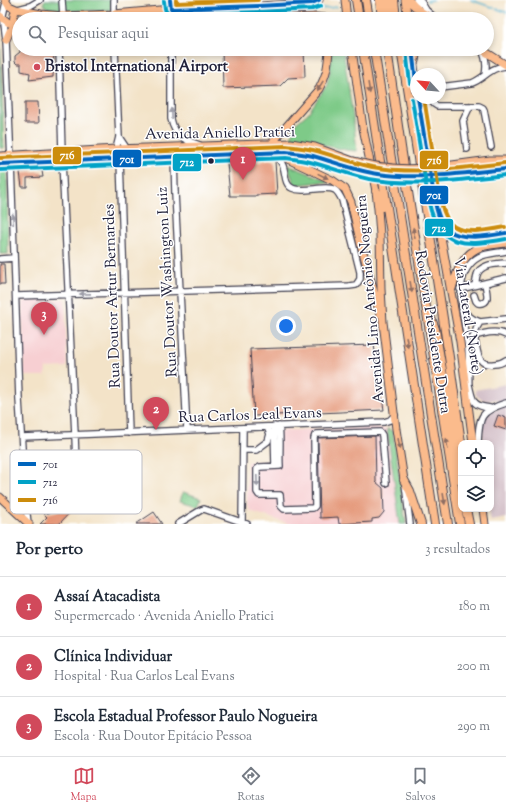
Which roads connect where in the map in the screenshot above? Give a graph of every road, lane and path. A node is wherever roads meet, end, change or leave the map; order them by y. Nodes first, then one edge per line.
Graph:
1 (40, 0) edge
2 (62, 0) edge
3 (114, 0) edge
4 (170, 0) edge
5 (319, 0) edge
6 (345, 0) edge
7 (356, 0) edge
8 (366, 0) edge
9 (380, 0) edge
10 (388, 0) edge
11 (394, 0) edge
12 (406, 0) edge
13 (409, 0) edge
14 (416, 0) edge
15 (420, 0) edge
16 (6, 1) edge
17 (279, 2) edge
18 (258, 6) junction
19 (16, 9) junction
20 (171, 9) junction
21 (418, 10) junction
22 (14, 12) edge
23 (31, 12) edge
24 (63, 12) edge
25 (114, 12) edge
26 (137, 12) edge
27 (259, 12) edge
28 (346, 12) edge
29 (358, 12) edge
30 (368, 12) edge
31 (381, 12) edge
32 (389, 12) edge
33 (395, 12) edge
34 (407, 12) edge
35 (422, 12) edge
36 (428, 12) edge
37 (2, 17) edge
38 (12, 24) edge
39 (12, 30) edge
40 (6, 40) junction
41 (59, 56) edge
42 (115, 56) edge
43 (171, 56) edge
44 (328, 56) edge
45 (353, 56) edge
46 (364, 56) edge
47 (375, 56) edge
48 (388, 56) edge
49 (393, 56) edge
50 (402, 56) edge
51 (413, 56) edge
52 (416, 56) edge
53 (484, 56) edge
54 (492, 56) edge
55 (506, 66) edge
56 (414, 68) edge
57 (414, 68) edge
58 (485, 75) junction
59 (446, 86) edge
60 (419, 104) edge
61 (434, 104) edge
62 (470, 106) junction
63 (119, 137) junction
64 (272, 143) junction
65 (206, 146) junction
66 (401, 147) junction
67 (490, 147) dead end
68 (116, 149) junction
69 (127, 149) junction
70 (467, 149) dead end
71 (62, 152) junction
72 (274, 153) junction
73 (10, 155) junction
74 (0, 156) edge
75 (506, 156) edge
76 (174, 157) junction
77 (120, 159) junction
78 (490, 160) junction
79 (506, 160) edge
80 (62, 161) junction
81 (11, 163) junction
82 (0, 164) edge
83 (506, 169) edge
84 (376, 191) junction
85 (434, 198) junction
86 (506, 233) edge
87 (506, 243) edge
88 (506, 251) edge
89 (14, 258) junction
90 (0, 259) edge
91 (506, 263) edge
92 (397, 276) junction
93 (506, 278) edge
94 (485, 283) junction
95 (475, 285) junction
96 (460, 289) junction
97 (180, 291) junction
98 (124, 293) junction
99 (68, 294) junction
100 (474, 294) dead end
101 (452, 295) junction
102 (16, 296) junction
103 (425, 305) junction
104 (462, 311) junction
105 (506, 319) edge
106 (383, 322) junction
107 (480, 322) junction
108 (506, 335) edge
109 (474, 336) junction
110 (467, 339) junction
111 (506, 360) edge
112 (469, 385) junction
113 (506, 403) edge
114 (490, 408) junction
115 (395, 415) junction
116 (384, 422) junction
117 (276, 426) junction
118 (287, 426) junction
119 (267, 427) junction
120 (243, 428) junction
121 (396, 429) junction
122 (187, 430) junction
123 (129, 432) junction
124 (75, 435) junction
125 (22, 437) junction
126 (281, 437) junction
127 (461, 440) edge
128 (473, 440) edge
129 (473, 440) edge
130 (478, 440) edge
131 (23, 450) edge
132 (75, 450) edge
133 (243, 450) junction
134 (277, 466) junction
135 (460, 476) edge
136 (404, 480) junction
137 (386, 483) dead end
138 (0, 497) edge
139 (10, 506) edge
140 (467, 512) edge
141 (472, 512) edge
142 (483, 512) edge
143 (18, 514) edge
144 (187, 522) edge
145 (28, 523) edge
146 (244, 523) edge
147 (178, 524) edge
148 (410, 524) edge
149 (420, 524) edge
150 (435, 524) edge
151 (448, 524) edge
152 (460, 524) edge
153 (469, 524) edge
154 (474, 524) edge
155 (485, 524) edge

1 - 19 street
2 - 24 street
3 - 25 street
4 - 20 street
5 - 17 main road
6 - 28 main road
7 - 29 highway
8 - 30 highway
9 - 31 highway
10 - 32 highway
11 - 33 highway
12 - 34 main road
13 - 21 main road
14 - 21 street
15 - 36 street
16 - 19 main road
16 - 37 street
17 - 18 main road
18 - 20 main road
18 - 27 main road
19 - 22 main road
19 - 23 main road
20 - 26 main road
21 - 35 main road
37 - 38 main road
37 - 40 street
39 - 40 main road
40 - 73 street
41 - 71 street
42 - 63 street
65 -> 43 street
44 -> 64 main road
45 - 84 main road, Avenida Lino Antônio Nogueira
46 -> 92 highway, Rodovia Presidente Dutra
47 -> 151 highway, Rodovia Presidente Dutra
48 - 66 highway, Rodovia Presidente Dutra
49 - 66 highway
50 - 127 highway, Rodovia Presidente Dutra
51 - 56 main road
52 - 57 main road
53 - 58 street
54 - 55 main road
55 - 58 street
58 - 59 street
60 - 85 main road, Via Lateral (Norte)
61 - 62 street
62 - 67 street
62 - 70 street
63 - 68 street
63 - 69 street
64 - 65 main road, Avenida Aniello Pratici
64 - 78 main road, Avenida Aniello Pratici, bridge
65 - 69 main road, Avenida Aniello Pratici
103 -> 66 highway, Rodovia Presidente Dutra
68 - 69 main road, Avenida Aniello Pratici
68 - 71 main road, Avenida Aniello Pratici
71 - 73 main road, Avenida Aniello Pratici
72 - 76 main road, Avenida Aniello Pratici
72 - 83 main road, Avenida Aniello Pratici, bridge
72 - 97 street, Avenida Lino Antônio Nogueira
72 -> 106 main road
73 - 74 main road, Avenida Aniello Pratici
73 - 81 street
75 - 78 main road
76 - 77 main road, Avenida Aniello Pratici
76 - 97 street, Rua Doutor Washington Luiz
77 - 80 main road, Avenida Aniello Pratici
77 - 98 street, Rua Doutor Artur Bernardes
78 - 79 main road
80 - 81 main road, Avenida Aniello Pratici
80 - 99 street
81 - 82 main road, Avenida Aniello Pratici
89 -> 81 street
84 - 92 highway
84 - 106 main road, Avenida Lino Antônio Nogueira
85 - 86 main road
85 - 101 main road, Via Lateral (Norte)
87 - 101 main road
88 - 96 street
89 - 90 street
89 - 102 street
91 - 95 street
92 -> 150 highway, Rodovia Presidente Dutra
93 - 94 street
94 - 95 street
94 - 100 street
95 - 96 street
96 - 104 street
97 - 98 street
97 - 122 street, Rua Doutor Washington Luiz
98 -> 99 street
98 - 123 street, Rua Doutor Artur Bernardes
99 - 102 street
99 - 124 street
101 - 128 main road, Via Lateral (Norte)
102 - 125 street
103 - 135 highway
152 -> 103 highway, Rodovia Presidente Dutra
104 - 107 street
104 - 110 street
105 - 107 street
106 - 115 main road, Avenida Lino Antônio Nogueira
107 - 109 street
108 - 109 street
109 - 110 street
109 - 111 street
110 - 112 street
112 - 114 street
112 - 129 street
113 - 114 street
114 - 130 street
115 - 116 street
115 - 121 main road, Avenida Lino Antônio Nogueira
116 - 118 street, Rua Carlos Leal Evans
116 - 121 street
117 - 118 street, Rua Carlos Leal Evans
117 - 119 street, Rua Carlos Leal Evans
117 - 126 street
117 - 134 street
118 - 126 street
119 - 120 street, Rua Carlos Leal Evans
119 - 133 street
120 - 122 street, Rua Carlos Leal Evans
120 - 133 street
121 -> 136 main road, Avenida Lino Antônio Nogueira
122 - 123 street, Rua Carlos Leal Evans
123 - 124 street, Rua Carlos Leal Evans
124 - 125 street, Rua Carlos Leal Evans
124 - 132 street
125 - 131 street
126 - 134 street
133 - 146 street
134 -> 137 street
136 - 148 street, Avenida Lino Antônio Nogueira
136 - 149 highway
138 - 139 main road
140 - 153 highway
141 - 154 highway
142 - 155 main road
143 - 145 main road
144 - 146 street
144 - 147 street

